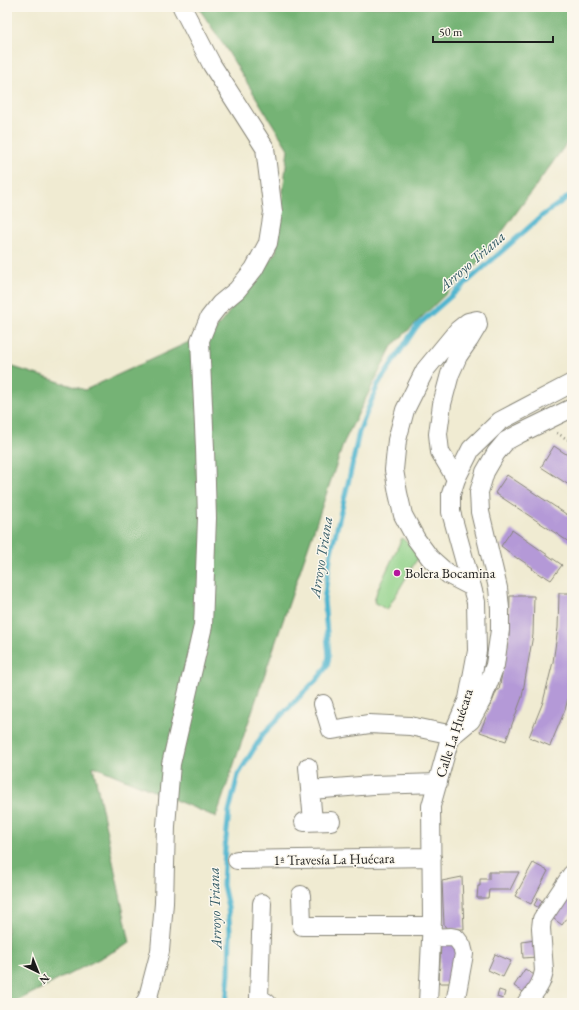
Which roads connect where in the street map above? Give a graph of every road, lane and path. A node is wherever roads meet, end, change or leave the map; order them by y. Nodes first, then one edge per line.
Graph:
1 (182, 7) edge
2 (572, 383) edge
3 (572, 408) edge
4 (554, 430) dead end
5 (572, 442) edge
6 (456, 479) junction
7 (472, 587) junction
8 (323, 704) dead end
9 (453, 735) junction
10 (308, 767) dead end
11 (438, 783) junction
12 (311, 790) junction
13 (331, 821) dead end
14 (432, 857) junction
15 (237, 860) dead end
16 (572, 874) edge
17 (301, 894) dead end
18 (262, 903) dead end
19 (432, 932) junction
20 (145, 1003) edge
21 (267, 1003) edge
22 (428, 1003) edge
23 (455, 1003) edge
24 (526, 1003) edge

1 - 20 street
2 - 6 street, Calle La Ḥuécara
3 - 9 street
4 - 5 path
6 - 7 street, Calle La Ḥuécara
6 - 7 street
7 - 9 street, Calle La Ḥuécara
8 - 9 street
9 - 11 street, Calle La Ḥuécara
10 - 12 street
11 - 12 street
11 - 14 street, Calle La Ḥuécara
12 - 13 street
14 - 15 street, 1ª Travesía La Ḥuécara
14 - 19 street, Calle La Ḥuécara
16 - 24 street
17 - 19 street
18 - 21 street
19 - 22 street, Calle La Ḥuécara
19 - 23 street

